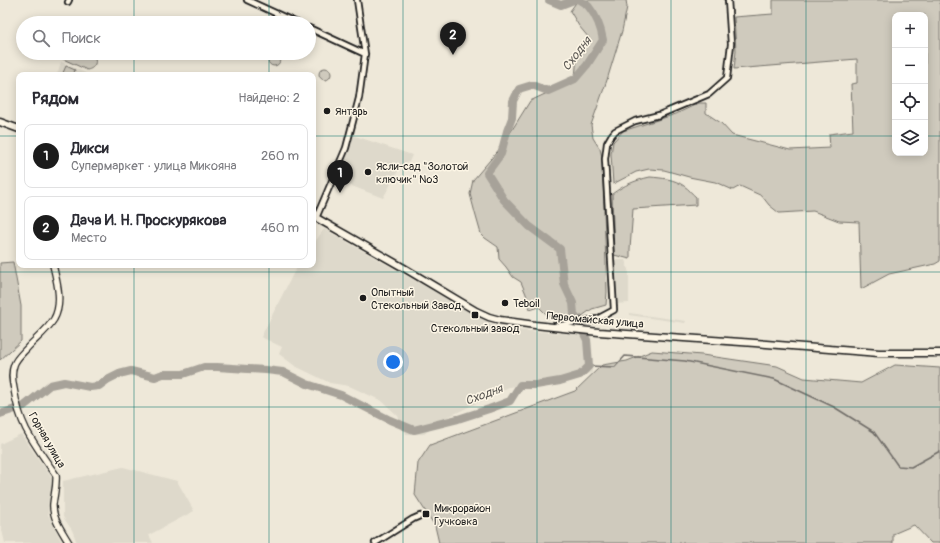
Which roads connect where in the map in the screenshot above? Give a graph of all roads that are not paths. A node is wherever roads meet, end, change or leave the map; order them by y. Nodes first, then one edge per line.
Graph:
1 (247, 0) edge
2 (357, 0) edge
3 (728, 0) edge
4 (282, 16) edge
5 (316, 31) edge
6 (365, 54) junction
7 (0, 122) edge
8 (16, 128) edge
9 (316, 215) edge
10 (316, 218) edge
11 (54, 268) edge
12 (570, 326) junction
13 (940, 353) edge
14 (420, 516) dead end
15 (69, 543) edge
16 (375, 543) edge

1 - 4 street
2 - 6 street
3 - 12 street
5 - 6 street
6 - 9 street
7 - 8 main road
10 - 12 main road, Первомайская улица
11 - 15 street, Горная улица
12 - 13 main road, Первомайская улица
14 - 16 street

